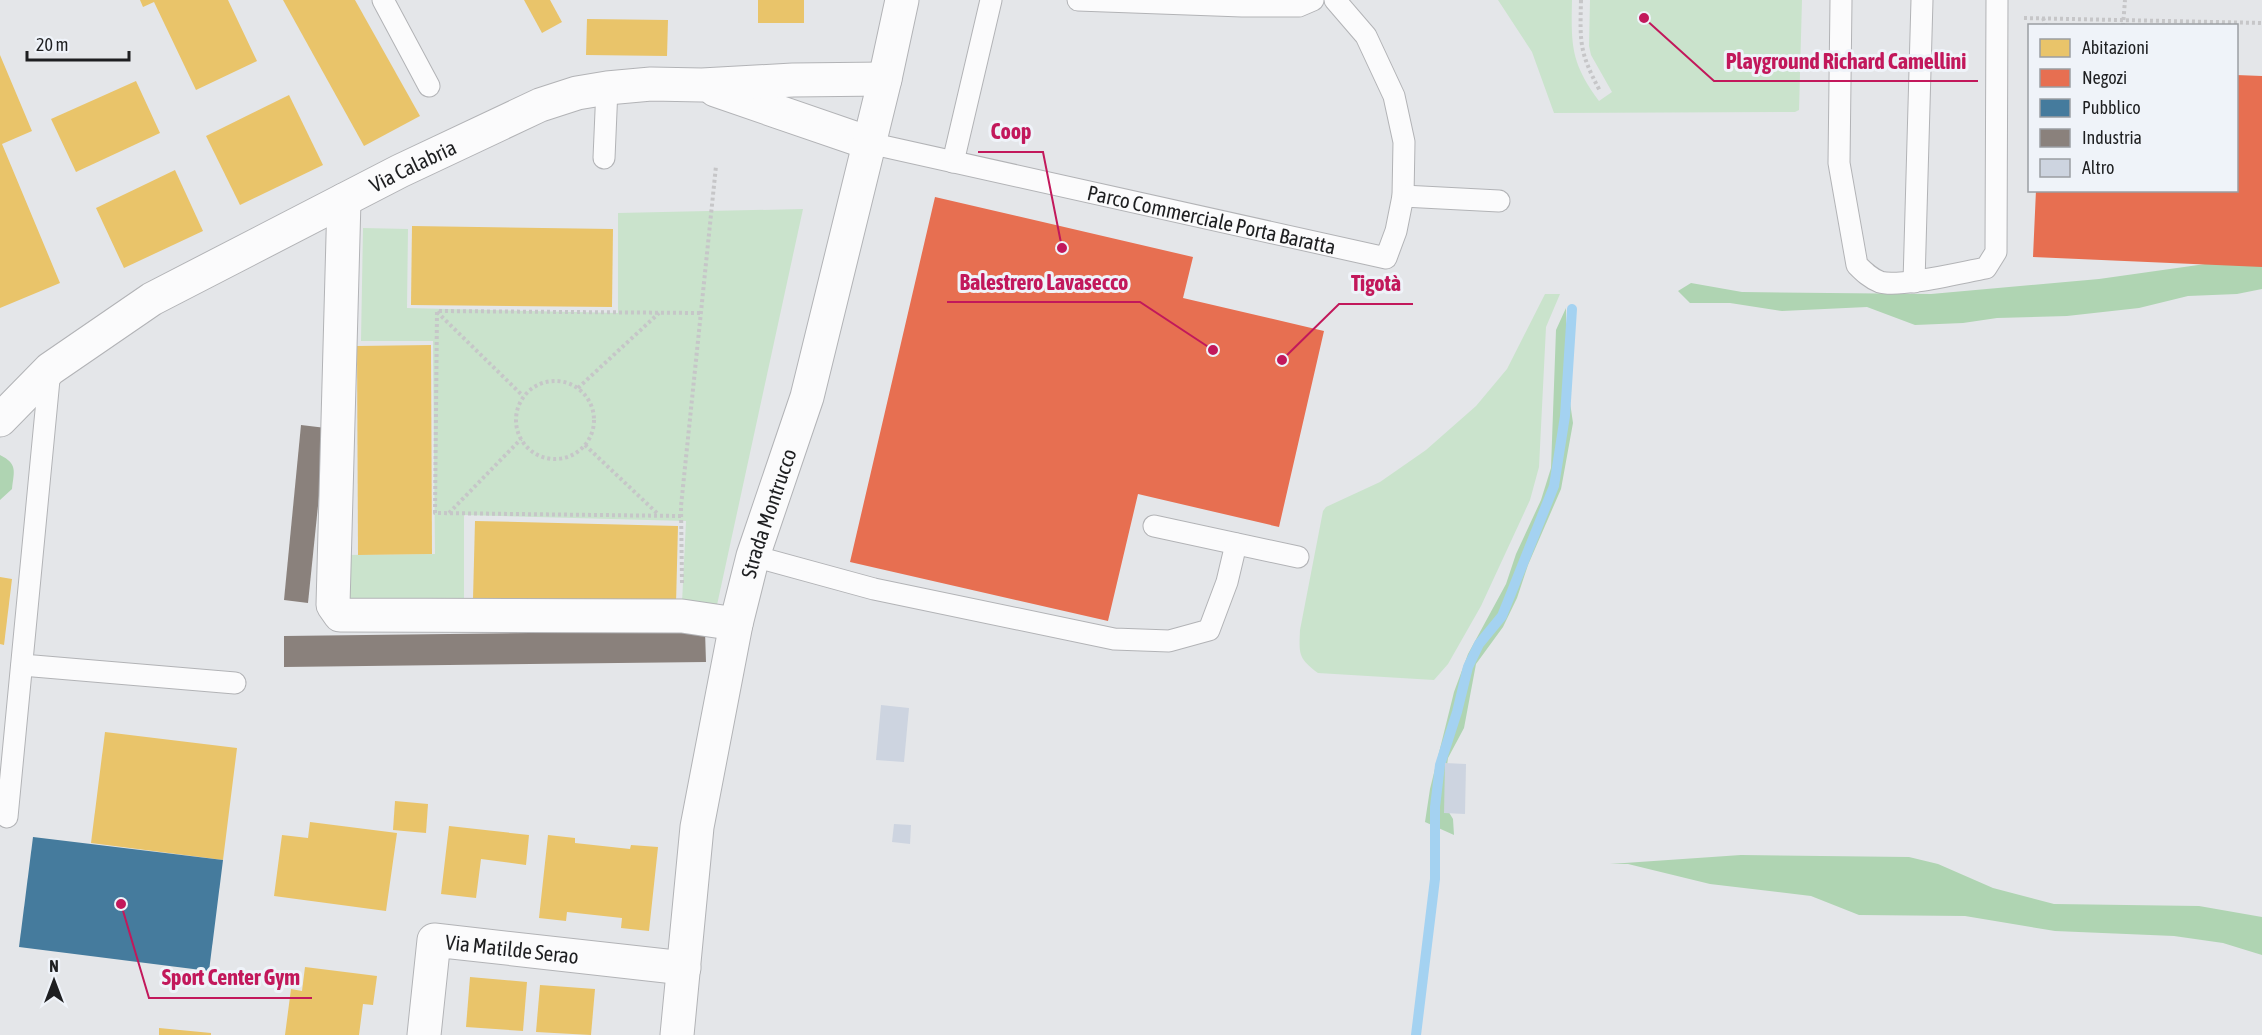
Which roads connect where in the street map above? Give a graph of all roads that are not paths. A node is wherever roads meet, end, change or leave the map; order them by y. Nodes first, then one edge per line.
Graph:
1 (382, 0) edge
2 (902, 0) edge
3 (991, 0) edge
4 (1078, 0) edge
5 (1313, 0) edge
6 (1335, 0) edge
7 (1841, 0) edge
8 (1922, 0) edge
9 (1997, 8) edge
10 (885, 79) junction
11 (429, 86) dead end
12 (702, 86) junction
13 (607, 88) junction
14 (869, 143) junction
15 (604, 158) dead end
16 (953, 162) junction
17 (1403, 195) junction
18 (344, 200) junction
19 (1499, 201) dead end
20 (1914, 282) junction
21 (50, 369) junction
22 (0, 420) edge
23 (1154, 526) dead end
24 (1236, 544) junction
25 (753, 556) junction
26 (1298, 557) dead end
27 (736, 624) junction
28 (22, 666) junction
29 (236, 683) dead end
30 (7, 817) dead end
31 (684, 968) junction
32 (424, 1035) edge
33 (677, 1035) edge

1 - 11 lane
2 - 10 street, Strada Montrucco
3 - 16 lane
4 - 5 lane
6 - 17 lane, Parco Commerciale Porta Baratta
7 - 20 lane
8 - 20 lane
9 - 20 lane
10 - 12 street, Via Calabria
10 - 14 street, Strada Montrucco
12 - 13 street, Via Calabria
12 - 14 street
13 - 15 lane
13 - 18 street, Via Calabria
14 - 16 lane, Parco Commerciale Porta Baratta
14 - 25 street, Strada Montrucco
16 - 17 lane, Parco Commerciale Porta Baratta
17 - 19 lane
18 - 21 street, Via Calabria
18 - 27 street
21 - 22 street, Via Calabria
21 - 28 lane
23 - 24 lane
24 - 25 lane
24 - 26 lane
25 - 27 street, Strada Montrucco
27 - 31 street, Strada Montrucco
28 - 29 lane
28 - 30 lane
31 - 32 street, Via Matilde Serao
31 - 33 street, Strada Montrucco

